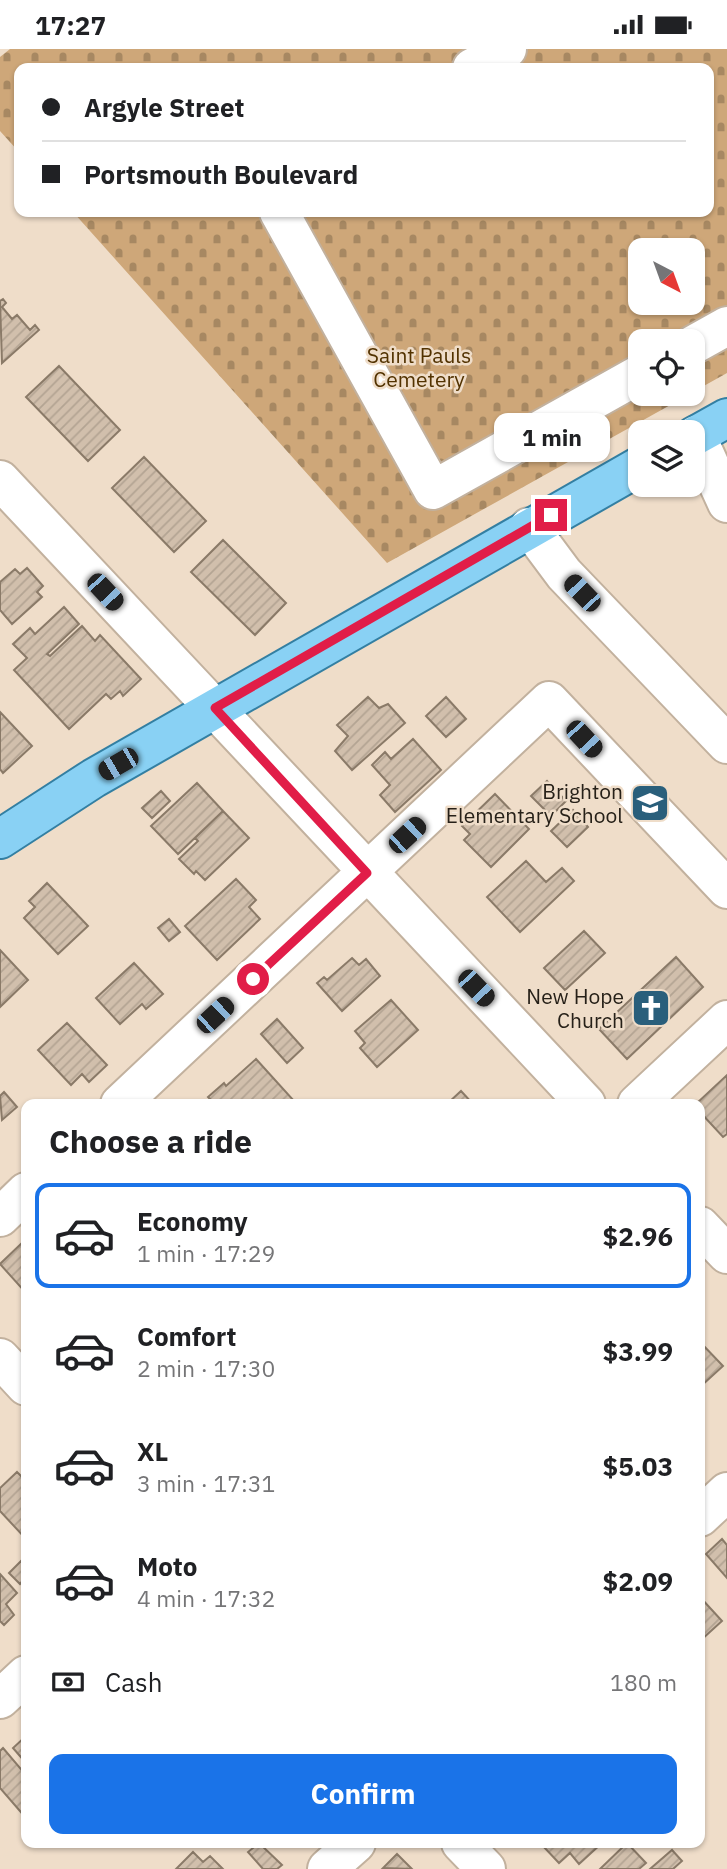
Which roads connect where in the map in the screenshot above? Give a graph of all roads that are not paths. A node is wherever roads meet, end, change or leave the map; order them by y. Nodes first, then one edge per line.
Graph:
1 (507, 49) edge
2 (481, 63) edge
3 (282, 217) edge
4 (727, 327) edge
5 (705, 339) edge
6 (628, 382) edge
7 (705, 430) edge
8 (628, 473) edge
9 (0, 480) edge
10 (727, 503) edge
11 (529, 527) junction
12 (215, 708) junction
13 (727, 744) edge
14 (0, 839) edge
15 (367, 873) junction
16 (727, 888) edge
17 (727, 1020) edge
18 (125, 1099) edge
19 (581, 1099) edge
20 (642, 1099) edge
21 (705, 1231) edge
22 (727, 1255) edge
23 (0, 1359) edge
24 (21, 1381) edge
25 (727, 1492) edge
26 (705, 1512) edge
27 (21, 1680) edge
28 (0, 1699) edge
29 (350, 1848) edge
30 (466, 1848) edge
31 (327, 1869) edge
32 (486, 1869) edge

1 - 2 street
3 - 6 street
4 - 5 street
7 - 10 street
8 - 11 main road
9 - 12 street
11 - 12 main road
11 - 13 street
12 - 14 main road
12 - 15 street
15 - 16 street
15 - 18 street
15 - 19 street
17 - 20 street
21 - 22 street
23 - 24 street
25 - 26 street
27 - 28 street
29 - 31 street
30 - 32 street

